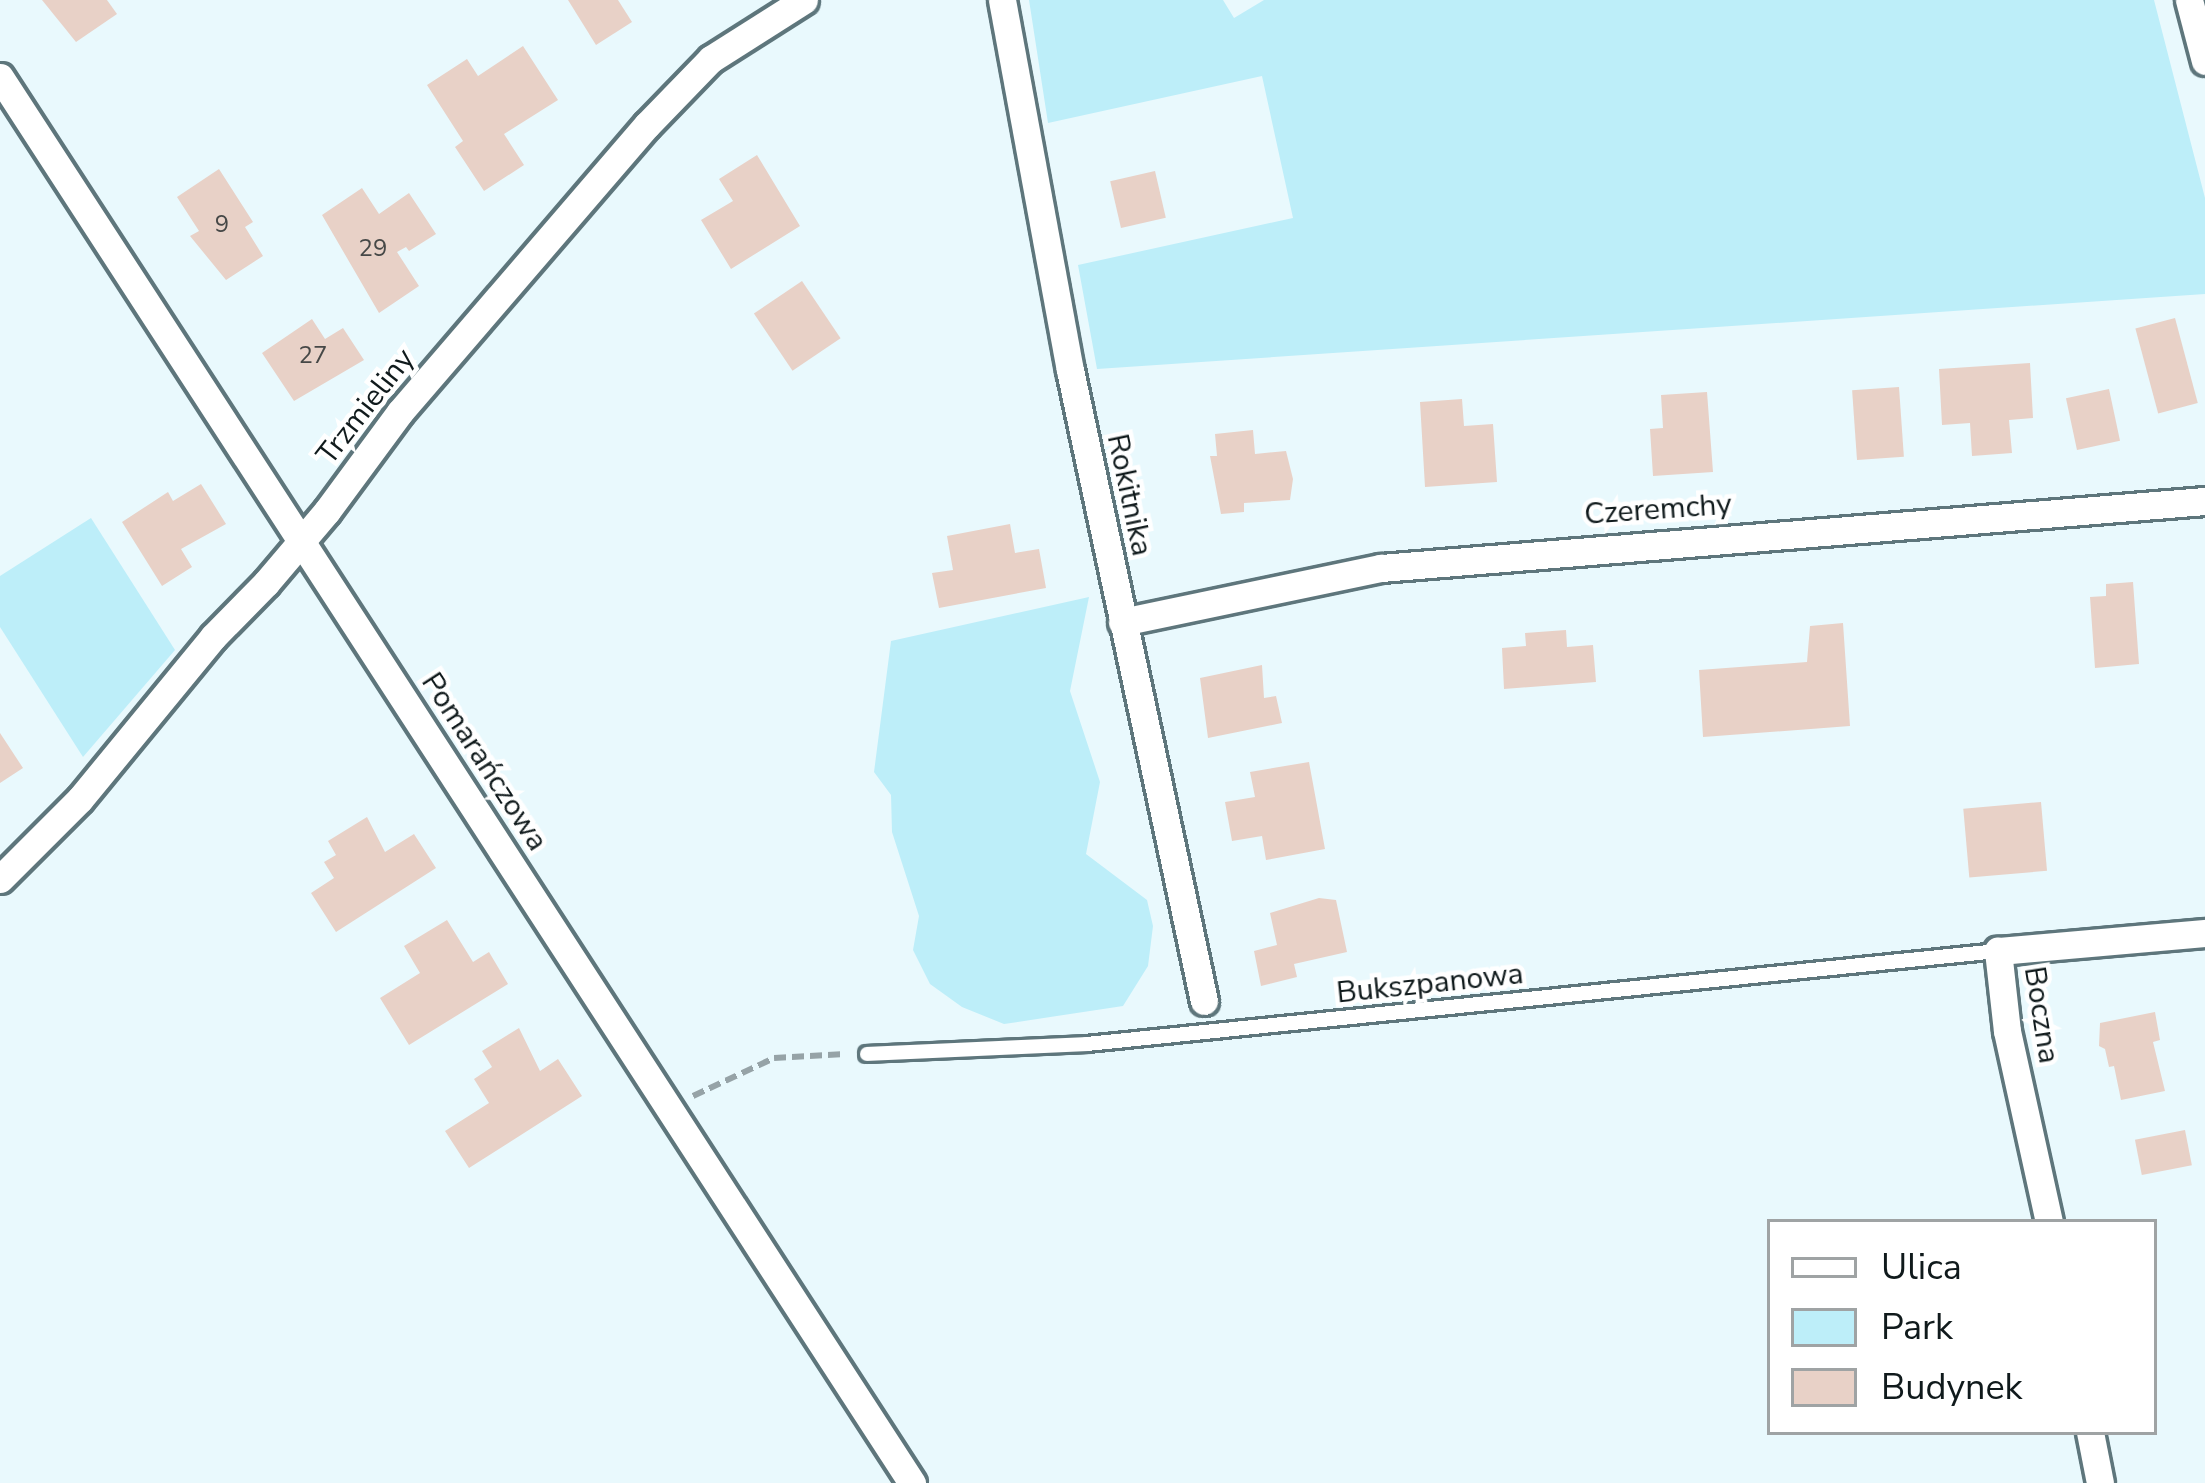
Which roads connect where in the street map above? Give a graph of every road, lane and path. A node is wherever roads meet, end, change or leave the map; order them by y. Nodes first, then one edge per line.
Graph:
1 (805, 0) edge
2 (1002, 0) edge
3 (2188, 0) edge
4 (2205, 61) edge
5 (0, 77) edge
6 (2205, 501) edge
7 (301, 541) junction
8 (1122, 622) junction
9 (0, 879) edge
10 (2205, 933) edge
11 (1998, 951) junction
12 (1204, 1001) dead end
13 (867, 1054) joint
14 (666, 1109) junction
15 (2048, 1219) edge
16 (2091, 1435) edge
17 (912, 1483) edge
18 (2100, 1483) edge

1 - 7 street, Trzmieliny
2 - 8 street, Rokitnika
3 - 4 street
5 - 7 street, Pomarańczowa
6 - 8 street, Czeremchy
7 - 9 street, Trzmieliny
7 - 14 street, Pomarańczowa
8 - 12 street, Rokitnika
10 - 11 street, Boczna
11 - 13 lane, Bukszpanowa
11 - 15 street, Boczna
13 - 14 path
14 - 17 street, Pomarańczowa
16 - 18 street

